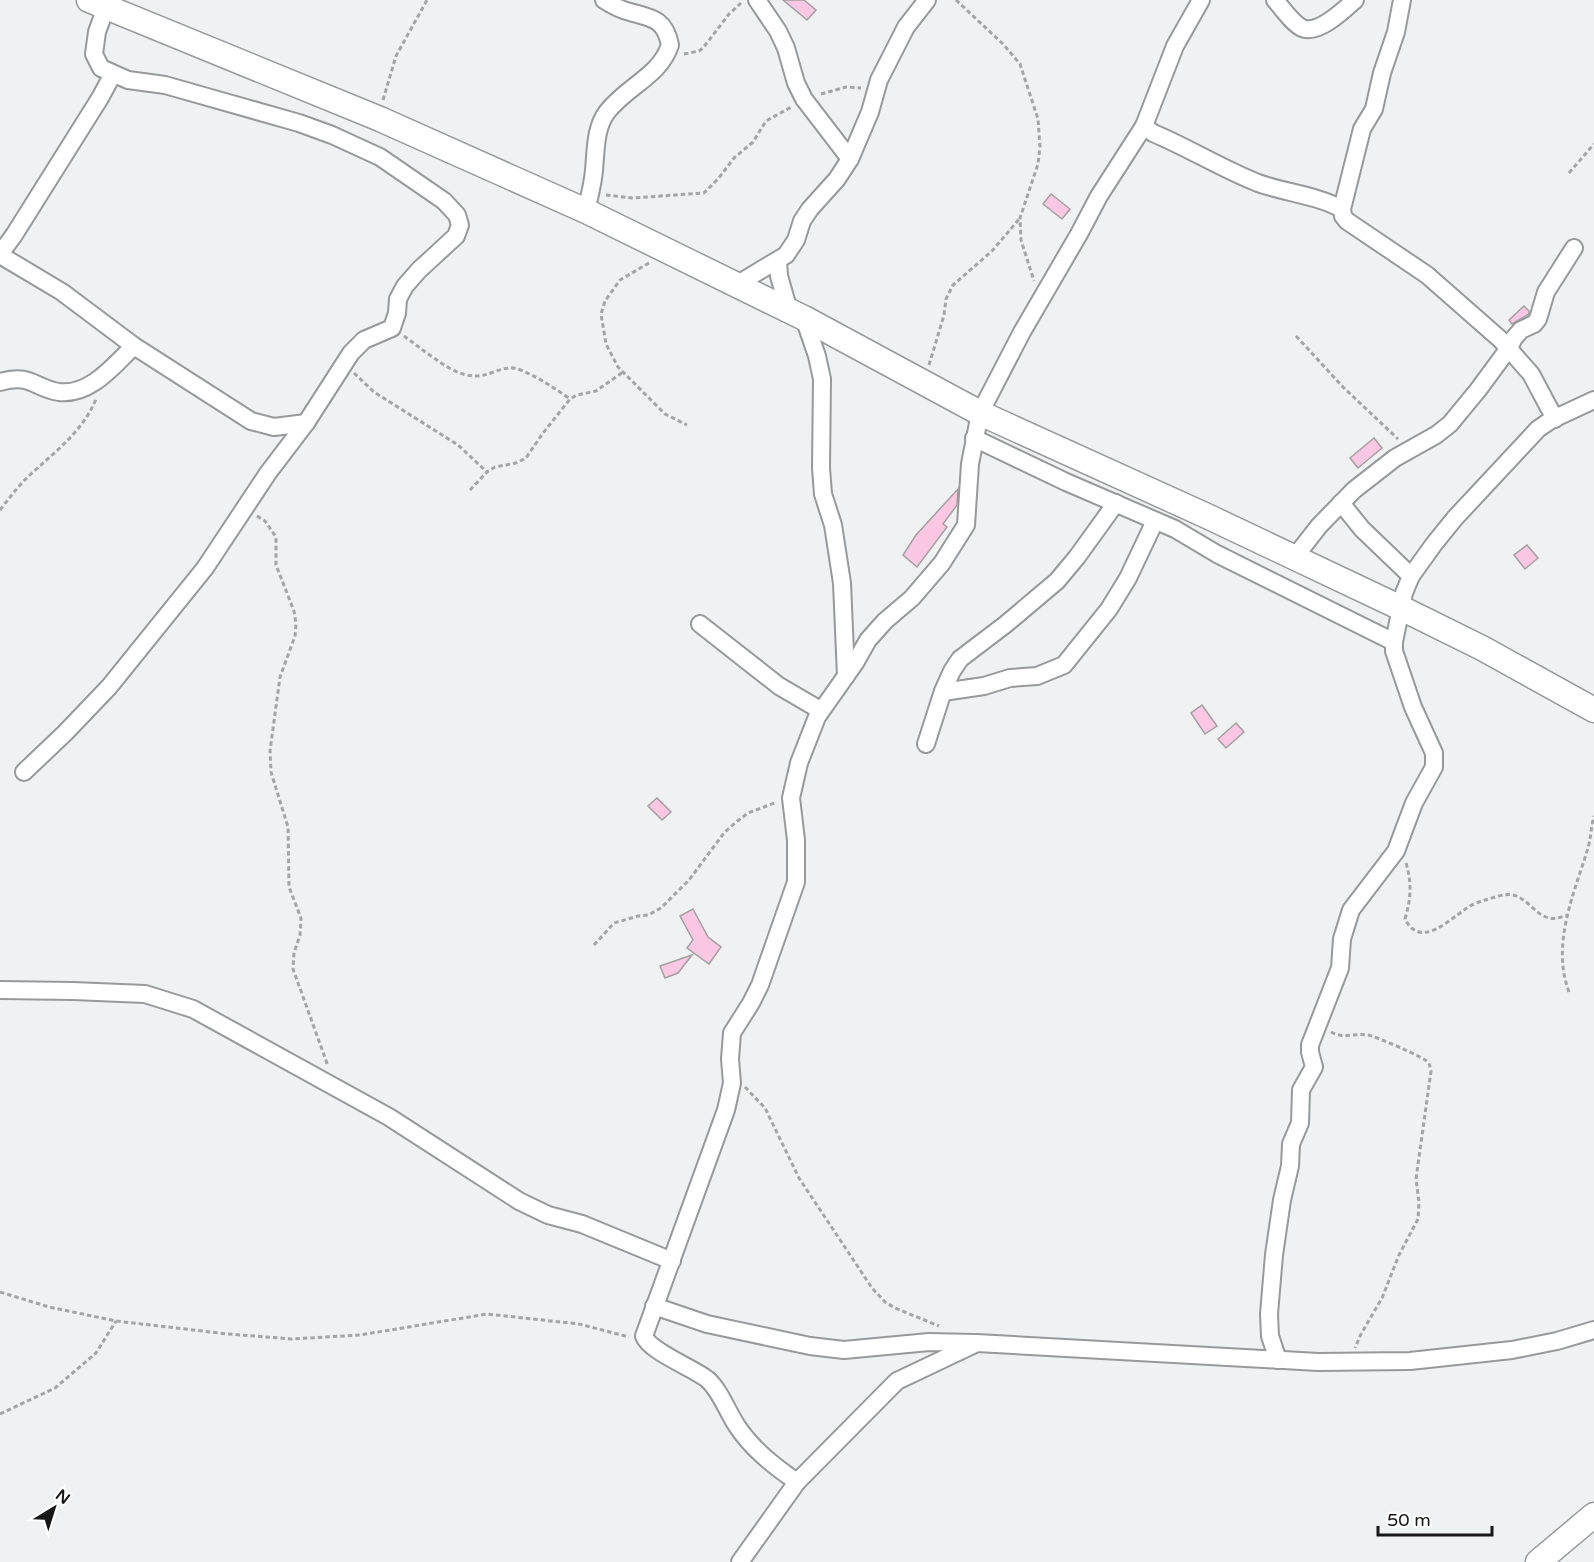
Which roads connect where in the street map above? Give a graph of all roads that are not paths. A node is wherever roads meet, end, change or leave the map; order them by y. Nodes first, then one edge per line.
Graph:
1 (604, 0) edge
2 (757, 0) edge
3 (927, 0) edge
4 (1201, 0) edge
5 (1275, 0) edge
6 (1355, 0) edge
7 (1402, 0) edge
8 (97, 4) edge
9 (113, 74) junction
10 (1144, 126) junction
11 (850, 159) junction
12 (587, 202) junction
13 (1342, 209) junction
14 (1574, 248) dead end
15 (0, 254) edge
16 (778, 261) junction
17 (736, 285) junction
18 (796, 314) junction
19 (134, 346) junction
20 (1509, 348) junction
21 (0, 382) edge
22 (1594, 400) edge
23 (980, 412) junction
24 (1555, 419) junction
25 (306, 423) junction
26 (974, 438) junction
27 (1116, 503) junction
28 (1341, 503) junction
29 (1155, 521) junction
30 (1294, 558) junction
31 (1411, 576) junction
32 (1401, 608) junction
33 (700, 624) dead end
34 (1394, 642) junction
35 (846, 676) junction
36 (943, 692) junction
37 (820, 710) junction
38 (1594, 710) edge
39 (926, 744) dead end
40 (24, 772) dead end
41 (0, 990) edge
42 (672, 1261) junction
43 (653, 1309) junction
44 (1594, 1330) edge
45 (977, 1343) junction
46 (1278, 1359) junction
47 (796, 1482) junction
48 (1594, 1515) edge
49 (740, 1562) edge
50 (1538, 1562) edge

1 - 12 street
2 - 11 street
3 - 11 street
4 - 10 street
5 - 6 street
7 - 13 street
8 - 9 street
8 - 12 main road
9 - 15 street
9 - 25 street
10 - 13 street
10 - 23 street
11 - 16 street
12 - 17 main road
13 - 20 street
14 - 20 street
15 - 19 street
16 - 17 street
16 - 18 street
17 - 18 main road
18 - 23 main road
18 - 35 street
19 - 21 street
19 - 25 street
20 - 24 street
20 - 28 street
22 - 24 street
23 - 26 street
23 - 30 main road
24 - 31 street
25 - 40 street
26 - 27 street
26 - 35 street
27 - 29 street
27 - 36 street
28 - 30 street
28 - 31 street
29 - 34 street
29 - 36 street
30 - 32 main road
31 - 32 street
32 - 34 street
32 - 38 main road
33 - 37 street
34 - 46 street
35 - 37 street
36 - 39 street
37 - 42 street
41 - 42 street
42 - 43 street
43 - 45 street
43 - 47 street
44 - 46 street
45 - 46 street
45 - 47 street
47 - 49 street
48 - 50 main road

